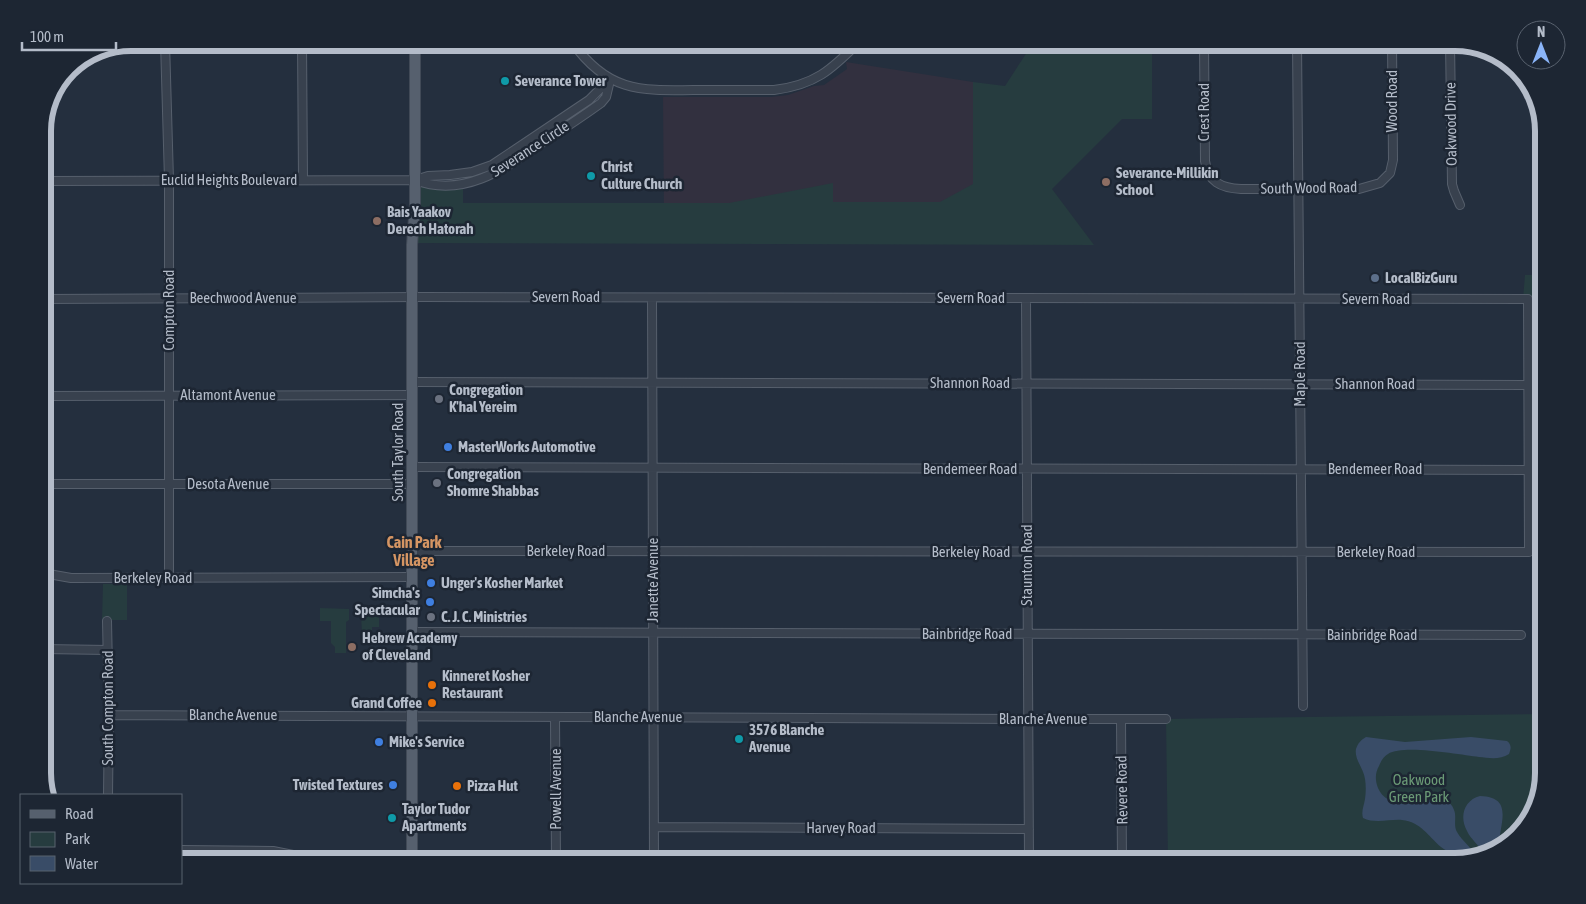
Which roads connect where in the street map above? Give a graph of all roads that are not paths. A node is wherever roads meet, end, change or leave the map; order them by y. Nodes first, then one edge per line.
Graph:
1 (165, 51) edge
2 (302, 51) edge
3 (415, 51) edge
4 (579, 51) edge
5 (849, 51) edge
6 (1204, 51) edge
7 (1297, 51) edge
8 (1392, 51) edge
9 (1450, 51) edge
10 (610, 79) junction
11 (1393, 160) joint
12 (1212, 179) joint
13 (169, 180) junction
14 (303, 180) junction
15 (415, 180) junction
16 (51, 181) edge
17 (1299, 188) junction
18 (1460, 205) dead end
19 (413, 297) junction
20 (652, 298) junction
21 (1026, 298) junction
22 (51, 299) edge
23 (168, 299) junction
24 (1300, 299) junction
25 (413, 382) junction
26 (652, 382) junction
27 (1026, 383) junction
28 (1300, 384) junction
29 (1528, 385) junction
30 (413, 395) junction
31 (51, 396) edge
32 (168, 396) junction
33 (413, 467) junction
34 (653, 468) junction
35 (1027, 469) junction
36 (1301, 469) junction
37 (1528, 470) junction
38 (51, 484) edge
39 (169, 484) junction
40 (413, 484) junction
41 (413, 551) junction
42 (653, 551) junction
43 (1027, 552) junction
44 (1301, 552) junction
45 (51, 574) edge
46 (413, 577) junction
47 (169, 578) junction
48 (107, 621) dead end
49 (413, 632) junction
50 (653, 634) junction
51 (1027, 634) junction
52 (1302, 634) junction
53 (1521, 635) dead end
54 (51, 649) edge
55 (108, 650) junction
56 (1303, 706) dead end
57 (110, 715) junction
58 (413, 716) junction
59 (556, 717) junction
60 (654, 717) junction
61 (1121, 719) junction
62 (1166, 719) dead end
63 (1029, 720) junction
64 (108, 794) edge
65 (654, 826) junction
66 (1029, 829) junction
67 (182, 850) edge
68 (283, 853) edge
69 (412, 853) edge
70 (556, 853) edge
71 (654, 853) edge
72 (1029, 853) edge
73 (1122, 853) edge

1 - 13 street, Compton Road
2 - 14 street
3 - 15 main road, South Taylor Road
4 - 10 street
5 - 10 street
6 - 12 street, Crest Road
7 - 17 street, Maple Road
8 - 11 street, Wood Road
9 - 18 street, Oakwood Drive
10 - 15 street, Severance Circle
11 - 17 street, South Wood Road
12 - 17 street, South Wood Road
13 - 14 street, Euclid Heights Boulevard
13 - 16 street, Euclid Heights Boulevard
13 - 23 street, Compton Road
14 - 15 street, Euclid Heights Boulevard
15 - 19 main road, South Taylor Road
17 - 24 street, Maple Road
19 - 20 street, Severn Road
19 - 23 street, Beechwood Avenue
19 - 25 main road, South Taylor Road
20 - 21 street, Severn Road
20 - 26 street, Janette Avenue
21 - 24 street, Severn Road
21 - 27 street, Staunton Road
22 - 23 street, Beechwood Avenue
23 - 32 street, Compton Road
24 - 28 street, Maple Road
24 - 29 street, Severn Road
25 - 26 street, Shannon Road
25 - 30 main road, South Taylor Road
26 - 27 street, Shannon Road
26 - 34 street, Janette Avenue
27 - 28 street, Shannon Road
27 - 35 street, Staunton Road
28 - 29 street, Shannon Road
28 - 36 street, Maple Road
29 - 37 street
30 - 32 street, Altamont Avenue
30 - 33 main road, South Taylor Road
31 - 32 street, Altamont Avenue
32 - 39 street, Compton Road
33 - 34 street, Bendemeer Road
33 - 40 main road, South Taylor Road
34 - 35 street, Bendemeer Road
34 - 42 street, Janette Avenue
35 - 36 street, Bendemeer Road
35 - 43 street, Staunton Road
36 - 37 street, Bendemeer Road
36 - 44 street, Maple Road
37 - 44 street, Berkeley Road
38 - 39 street, Desota Avenue
39 - 40 street, Desota Avenue
39 - 47 street, Compton Road
40 - 41 main road, South Taylor Road
41 - 42 street, Berkeley Road
41 - 46 main road, South Taylor Road
42 - 43 street, Berkeley Road
42 - 50 street, Janette Avenue
43 - 44 street, Berkeley Road
43 - 51 street, Staunton Road
44 - 52 street, Maple Road
45 - 47 street, Berkeley Road
46 - 47 street, Berkeley Road
46 - 49 main road, South Taylor Road
48 - 55 street, South Compton Road
49 - 50 street, Bainbridge Road
49 - 58 main road, South Taylor Road
50 - 51 street, Bainbridge Road
50 - 60 street, Janette Avenue
51 - 52 street, Bainbridge Road
51 - 63 street, Staunton Road
52 - 53 street, Bainbridge Road
52 - 56 street, Maple Road
54 - 55 street
55 - 57 street, South Compton Road
57 - 58 street, Blanche Avenue
57 - 64 street, South Compton Road
58 - 59 street, Blanche Avenue
58 - 69 main road, South Taylor Road
59 - 60 street, Blanche Avenue
59 - 70 street, Powell Avenue
60 - 63 street, Blanche Avenue
60 - 65 street, Janette Avenue
61 - 62 street, Blanche Avenue
61 - 63 street, Blanche Avenue
61 - 73 street, Revere Road
63 - 66 street, Staunton Road
65 - 66 street, Harvey Road
65 - 71 street, Janette Avenue
66 - 72 street, Staunton Road
67 - 68 street

